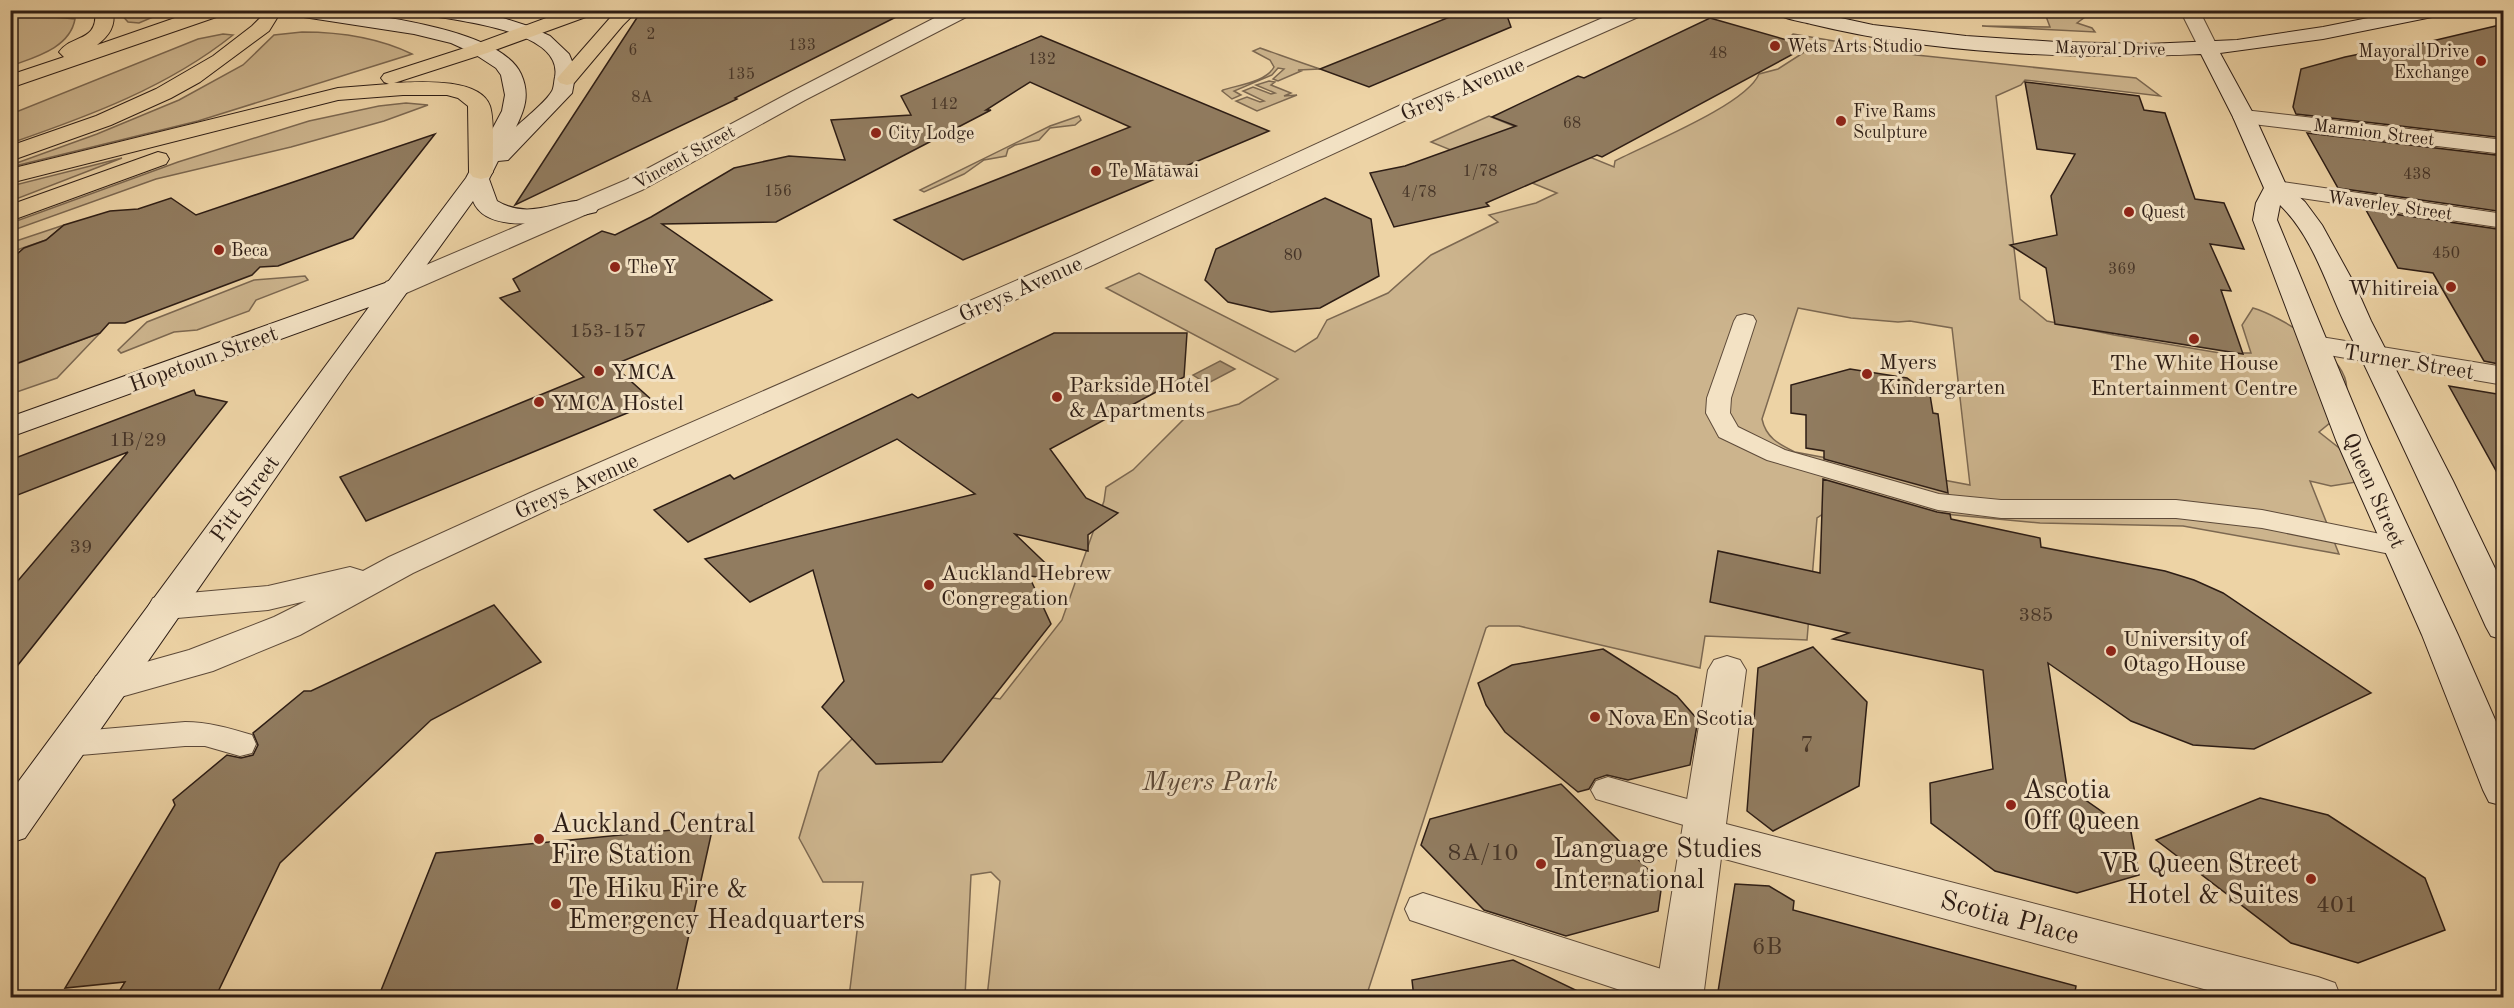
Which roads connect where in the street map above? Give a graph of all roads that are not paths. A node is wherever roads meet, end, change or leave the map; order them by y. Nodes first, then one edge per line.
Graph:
1 (104, 10) edge
2 (218, 10) edge
3 (273, 10) edge
4 (297, 10) edge
5 (430, 10) edge
6 (587, 10) edge
7 (629, 10) edge
8 (965, 10) edge
9 (1638, 10) edge
10 (1782, 10) edge
11 (2189, 10) edge
12 (2438, 10) edge
13 (528, 33) junction
14 (2208, 48) junction
15 (480, 49) junction
16 (38, 70) junction
17 (567, 79) junction
18 (10, 80) edge
19 (339, 94) junction
20 (2244, 117) junction
21 (2504, 147) edge
22 (10, 154) edge
23 (10, 176) edge
24 (479, 176) junction
25 (2276, 188) junction
26 (586, 207) junction
27 (10, 214) edge
28 (2504, 221) edge
29 (395, 288) junction
30 (1745, 321) dead end
31 (2315, 345) junction
32 (2374, 355) junction
33 (2504, 376) edge
34 (10, 428) edge
35 (2400, 547) junction
36 (401, 565) junction
37 (166, 607) junction
38 (2504, 627) edge
39 (1727, 670) dead end
40 (110, 686) junction
41 (69, 744) junction
42 (240, 744) dead end
43 (1608, 790) dead end
44 (2504, 790) edge
45 (10, 826) edge
46 (1703, 826) junction
47 (1423, 909) dead end
48 (1679, 995) edge
49 (2318, 998) edge

1 - 16 main road
2 - 16 main road
3 - 22 main road
4 - 15 main road, Pitt Street
5 - 13 main road
6 - 13 main road
7 - 17 main road
8 - 26 main road, Vincent Street
9 - 36 main road, Greys Avenue
10 - 14 main road, Mayoral Drive
11 - 14 main road
12 - 14 main road, Mayoral Drive
13 - 15 main road
13 - 17 main road
14 - 20 main road
15 - 19 main road
15 - 24 main road, Pitt Street
16 - 18 main road
17 - 24 main road, Pitt Street
19 - 23 main road
19 - 24 main road
19 - 27 main road
20 - 21 main road, Marmion Street
20 - 25 main road
24 - 26 main road
24 - 29 main road, Pitt Street
25 - 28 main road, Waverley Street
25 - 31 main road, Queen Street
25 - 32 main road
26 - 29 main road, Vincent Street
29 - 34 main road, Hopetoun Street
29 - 37 main road, Pitt Street
30 - 35 lane
31 - 32 main road, Turner Street
31 - 35 main road, Queen Street
32 - 33 main road, Turner Street
32 - 38 main road
35 - 44 main road, Queen Street
36 - 37 main road, Greys Avenue
36 - 40 main road, Greys Avenue
37 - 40 main road, Pitt Street
39 - 46 main road
40 - 41 main road, Pitt Street
41 - 42 lane
41 - 45 main road, Pitt Street
43 - 46 lane
46 - 48 main road
46 - 49 main road, Scotia Place
47 - 48 lane

